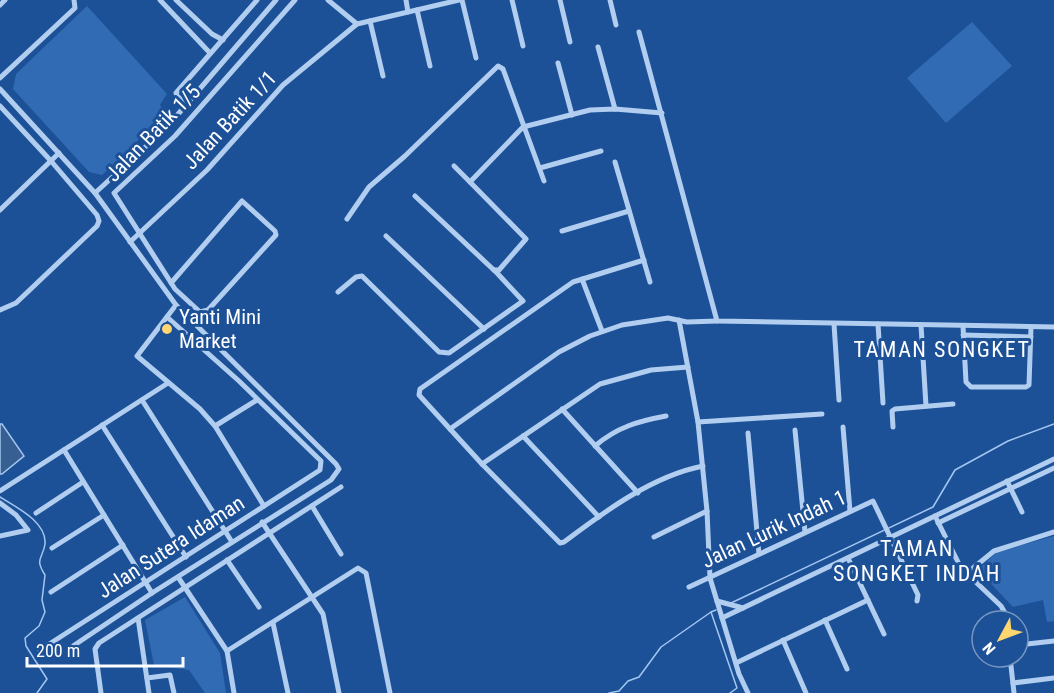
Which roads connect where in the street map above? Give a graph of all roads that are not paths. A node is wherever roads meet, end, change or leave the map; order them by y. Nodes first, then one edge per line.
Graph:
1 (5, 0) edge
2 (74, 0) edge
3 (159, 0) edge
4 (176, 0) edge
5 (257, 0) edge
6 (276, 0) edge
7 (295, 0) edge
8 (328, 0) edge
9 (406, 0) edge
10 (461, 0) edge
11 (512, 0) edge
12 (560, 0) edge
13 (610, 0) edge
14 (0, 5) edge
15 (417, 10) junction
16 (408, 12) junction
17 (195, 20) junction
18 (370, 21) junction
19 (357, 24) junction
20 (616, 25) dead end
21 (186, 28) junction
22 (639, 32) dead end
23 (223, 40) junction
24 (570, 42) dead end
25 (523, 46) dead end
26 (598, 47) dead end
27 (210, 53) junction
28 (476, 58) dead end
29 (558, 63) dead end
30 (430, 66) dead end
31 (0, 67) edge
32 (5, 73) junction
33 (383, 76) dead end
34 (0, 78) edge
35 (0, 89) edge
36 (9, 98) junction
37 (187, 104) junction
38 (615, 109) junction
39 (662, 113) junction
40 (572, 115) junction
41 (523, 127) junction
42 (602, 150) dead end
43 (59, 153) junction
44 (51, 161) junction
45 (615, 162) dead end
46 (454, 166) dead end
47 (540, 168) junction
48 (544, 181) dead end
49 (470, 182) junction
50 (95, 193) junction
51 (415, 196) dead end
52 (0, 210) edge
53 (629, 211) junction
54 (347, 219) dead end
55 (562, 231) dead end
56 (140, 233) junction
57 (386, 236) dead end
58 (130, 242) junction
59 (644, 260) junction
60 (494, 270) junction
61 (582, 279) junction
62 (650, 282) dead end
63 (171, 283) junction
64 (338, 292) dead end
65 (176, 305) junction
66 (0, 310) edge
67 (167, 317) junction
68 (679, 320) junction
69 (717, 321) junction
70 (834, 324) junction
71 (878, 324) junction
72 (921, 325) junction
73 (963, 326) junction
74 (1031, 327) junction
75 (1054, 327) edge
76 (484, 329) junction
77 (602, 331) junction
78 (963, 335) junction
79 (1031, 337) junction
80 (688, 368) junction
81 (168, 383) junction
82 (142, 400) junction
83 (257, 400) junction
84 (839, 400) dead end
85 (883, 404) dead end
86 (953, 404) dead end
87 (926, 406) junction
88 (562, 409) junction
89 (822, 414) dead end
90 (666, 416) dead end
91 (698, 422) junction
92 (102, 426) junction
93 (215, 426) junction
94 (843, 427) dead end
95 (893, 427) dead end
96 (450, 429) junction
97 (795, 430) dead end
98 (748, 433) dead end
99 (523, 436) junction
100 (595, 446) junction
101 (64, 450) junction
102 (1054, 459) edge
103 (482, 464) junction
104 (703, 466) junction
105 (1054, 468) edge
106 (83, 482) junction
107 (1007, 482) junction
108 (341, 488) dead end
109 (1011, 489) junction
110 (0, 491) edge
111 (638, 493) junction
112 (0, 503) edge
113 (264, 506) junction
114 (312, 506) junction
115 (707, 511) junction
116 (850, 511) junction
117 (1022, 512) dead end
118 (36, 513) dead end
119 (104, 515) junction
120 (935, 516) junction
121 (599, 517) junction
122 (262, 522) junction
123 (938, 523) junction
124 (225, 532) junction
125 (805, 532) junction
126 (1054, 532) edge
127 (270, 533) junction
128 (889, 535) junction
129 (0, 536) edge
130 (654, 537) dead end
131 (232, 542) junction
132 (123, 545) junction
133 (52, 548) dead end
134 (341, 554) dead end
135 (759, 554) junction
136 (186, 557) junction
137 (848, 558) junction
138 (227, 560) junction
139 (967, 573) junction
140 (178, 577) junction
141 (710, 578) junction
142 (146, 583) junction
143 (185, 587) junction
144 (689, 587) dead end
145 (51, 592) dead end
146 (152, 593) junction
147 (313, 597) junction
148 (867, 600) junction
149 (717, 601) junction
150 (917, 601) dead end
151 (259, 607) dead end
152 (744, 608) junction
153 (1003, 609) edge
154 (138, 618) junction
155 (722, 618) junction
156 (825, 620) junction
157 (273, 623) junction
158 (884, 634) dead end
159 (783, 640) junction
160 (1054, 641) edge
161 (1030, 644) edge
162 (73, 646) dead end
163 (40, 650) dead end
164 (227, 651) junction
165 (736, 663) junction
166 (847, 669) dead end
167 (1011, 669) edge
168 (147, 678) junction
169 (1054, 678) edge
170 (1013, 683) junction
171 (100, 693) edge
172 (149, 693) edge
173 (174, 693) edge
174 (234, 693) edge
175 (288, 693) edge
176 (339, 693) edge
177 (390, 693) edge
178 (748, 693) edge
179 (806, 693) edge
180 (1014, 693) edge

1 - 14 street
2 - 32 street
3 - 21 street
4 - 17 street
5 - 23 street
6 - 37 street
7 - 56 street, Jalan Batik 1/5
8 - 19 street
9 - 16 street
10 - 15 street
10 - 28 street
11 - 25 street
12 - 24 street
13 - 20 street
15 - 16 street
15 - 30 street
16 - 18 street
17 - 21 street
17 - 23 street
18 - 19 street
18 - 33 street
19 - 56 street, Jalan Batik 1/1
21 - 27 street
22 - 39 street
23 - 27 street
26 - 38 street
27 - 37 street
29 - 40 street
31 - 32 street
32 - 34 street
35 - 36 street
36 - 43 street
36 - 44 street
37 - 50 street
38 - 39 street
38 - 40 street
39 - 69 street
40 - 41 street
41 - 47 street
41 - 49 street
41 - 54 street
42 - 47 street
43 - 44 street
43 - 50 street
44 - 52 street
44 - 66 street
45 - 53 street
46 - 49 street
47 - 48 street
49 - 60 street
50 - 58 street
51 - 60 street
53 - 55 street
53 - 59 street
56 - 58 street, Jalan Batik 1/1
56 - 63 street, Jalan Batik 1/5
57 - 76 street
58 - 65 street
59 - 61 street
59 - 62 street
60 - 76 street
61 - 77 street
61 - 96 street
63 - 63 street, Jalan Batik 1/5
64 - 76 street
65 - 67 street
65 - 122 street
67 - 81 street
67 - 83 street
68 - 69 street
68 - 77 street
68 - 80 street
69 - 70 street
70 - 71 street
70 - 84 street
71 - 72 street
71 - 85 street
72 - 73 street
72 - 87 street
73 - 74 street
73 - 78 street
74 - 75 street
74 - 79 street
77 - 96 street
78 - 79 street
78 - 79 street
80 - 88 street
80 - 91 street
81 - 82 street
81 - 93 street
82 - 92 street
82 - 124 street
83 - 93 street
83 - 113 street, Jalan Sutera Idaman
86 - 87 street
87 - 95 street
88 - 99 street
88 - 100 street
89 - 91 street
90 - 100 street
91 - 104 street
92 - 101 street
92 - 136 street
93 - 113 street
94 - 116 street
96 - 103 street
97 - 125 street
98 - 135 street
99 - 103 street
99 - 121 street
100 - 111 street
101 - 106 street
101 - 110 street
102 - 107 street
103 - 121 street
104 - 111 street
104 - 115 street
105 - 109 street
106 - 118 street
106 - 119 street
107 - 109 street
107 - 120 street
108 - 114 street
109 - 117 street
109 - 123 street
111 - 121 street
112 - 129 street
113 - 124 street, Jalan Sutera Idaman
114 - 127 street
114 - 134 street
115 - 130 street
115 - 141 street
116 - 125 street, Jalan Lurik Indah 1
116 - 128 street, Jalan Lurik Indah 1
119 - 132 street
119 - 133 street
120 - 123 street
120 - 128 street
122 - 127 street
122 - 131 street
123 - 139 street
124 - 131 street
124 - 136 street, Jalan Sutera Idaman
125 - 135 street, Jalan Lurik Indah 1
126 - 139 street
127 - 138 street
127 - 147 street
128 - 137 street
128 - 150 street
131 - 140 street
132 - 142 street
132 - 145 street
135 - 141 street, Jalan Lurik Indah 1
136 - 142 street, Jalan Sutera Idaman
137 - 148 street
137 - 152 street
138 - 143 street
138 - 151 street
139 - 153 street
140 - 143 street
140 - 146 street
141 - 144 street, Jalan Lurik Indah 1
141 - 149 street
142 - 146 street
142 - 163 street, Jalan Sutera Idaman
143 - 154 street
143 - 164 street
146 - 162 street
147 - 157 street
147 - 176 street
147 - 177 street
148 - 156 street
148 - 158 street
149 - 152 street
149 - 155 street
152 - 155 street
154 - 168 street
154 - 171 street
155 - 165 street
156 - 159 street
156 - 166 street
157 - 164 street
157 - 175 street
159 - 165 street
159 - 179 street
160 - 161 street
164 - 174 street
165 - 178 street
167 - 170 street
168 - 172 street
168 - 173 street
169 - 170 street
170 - 180 street

